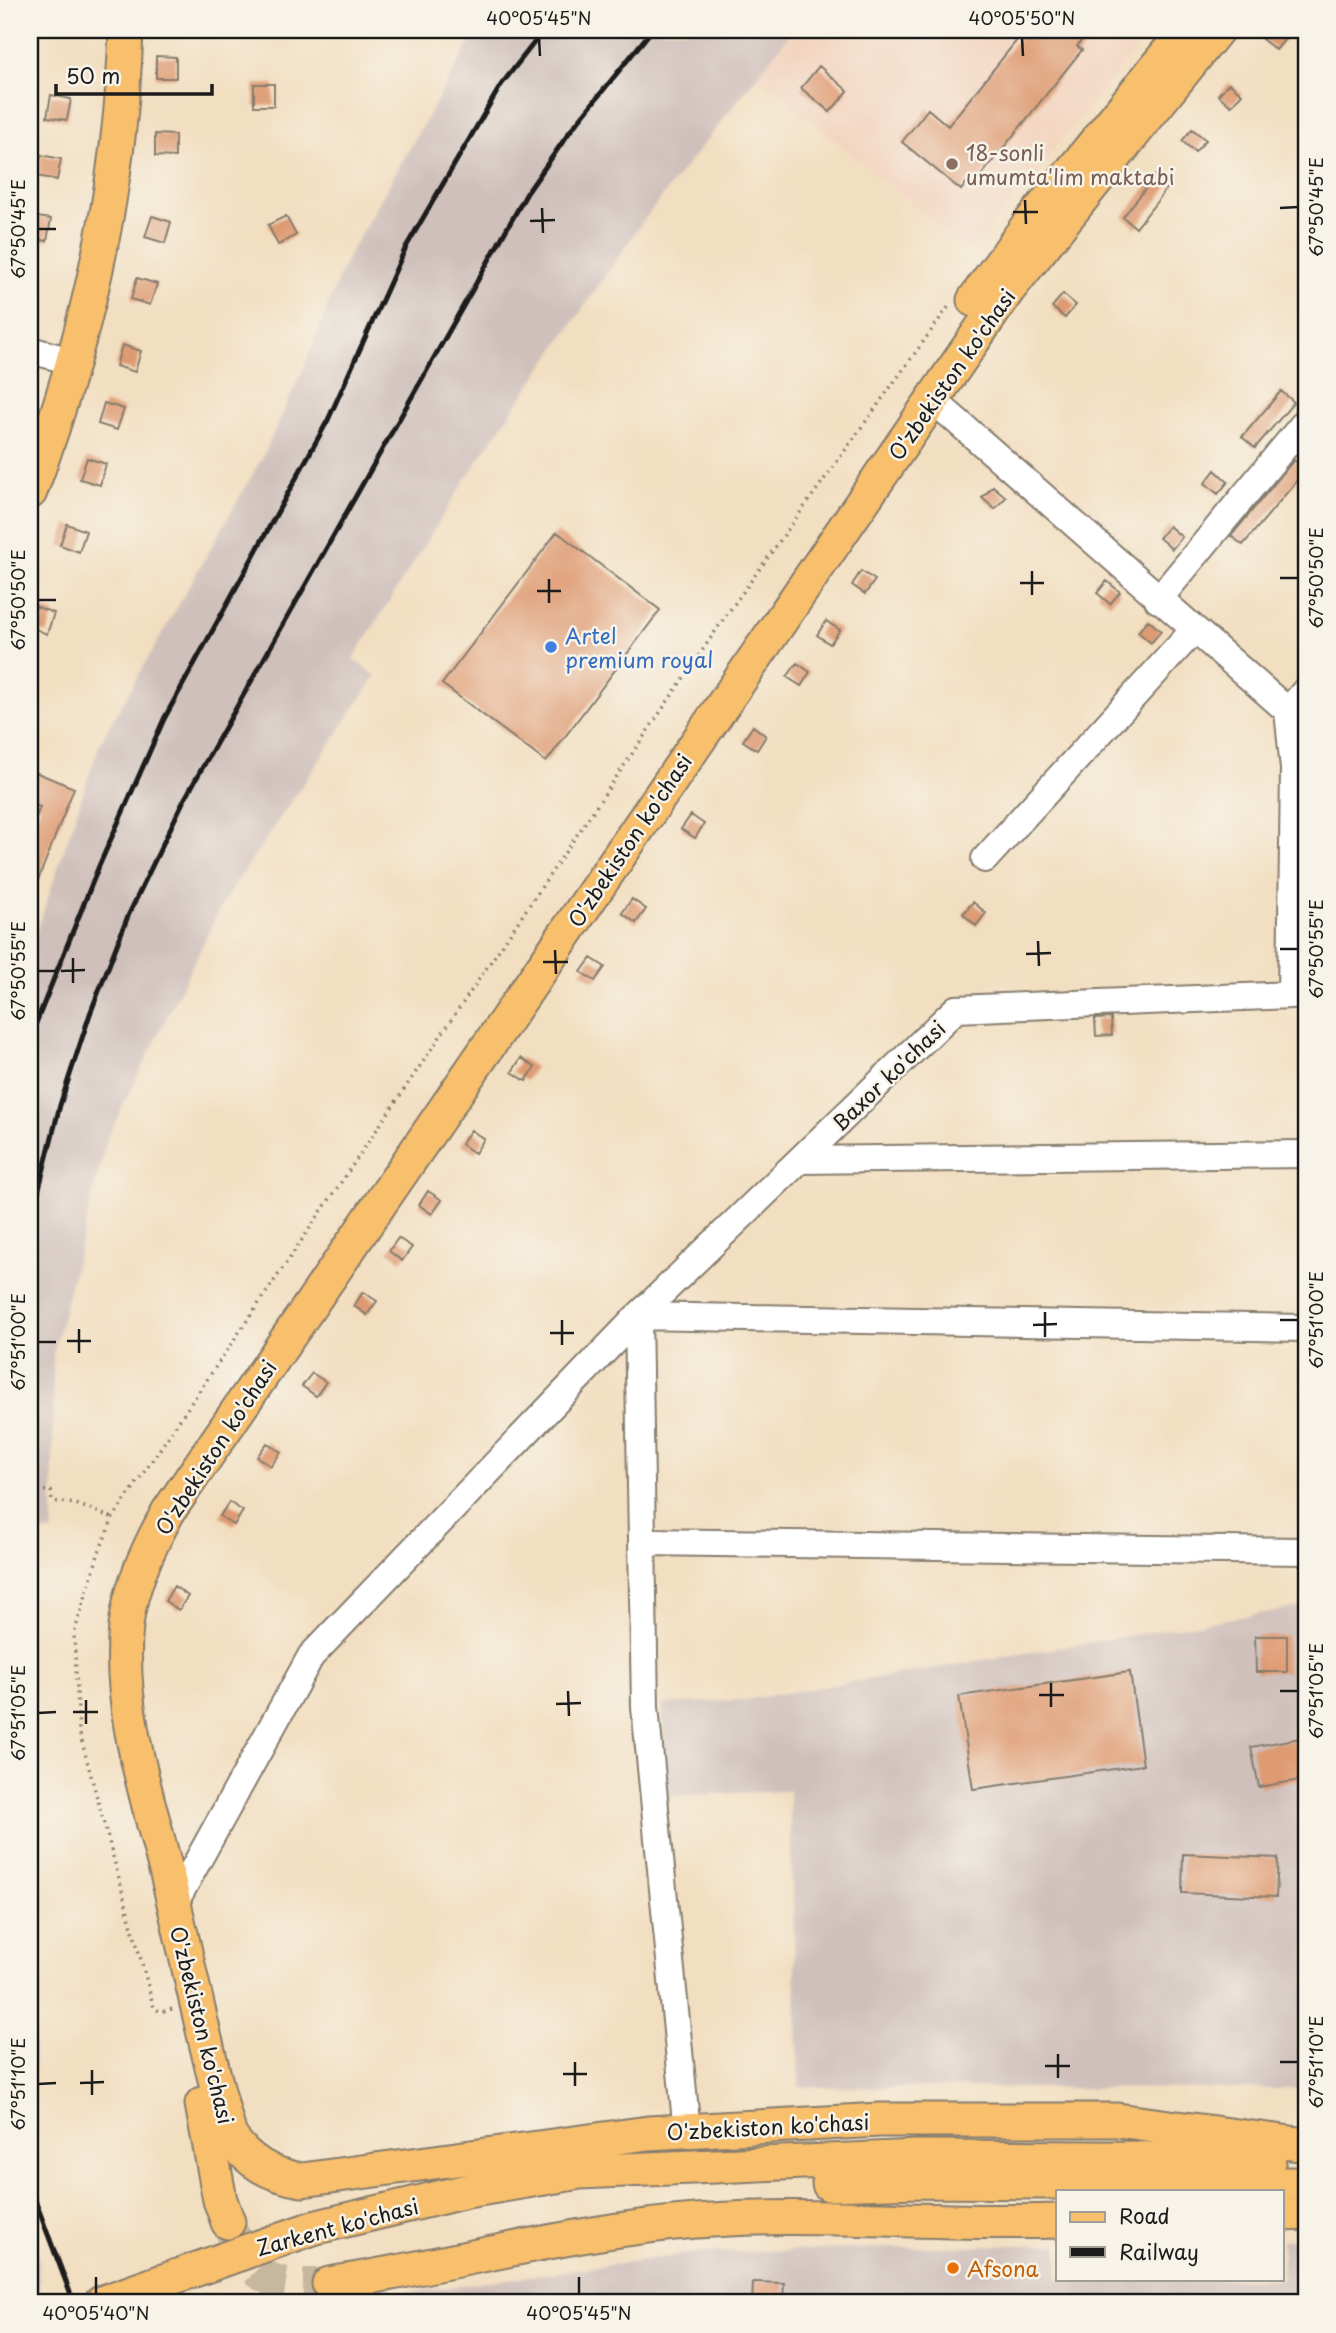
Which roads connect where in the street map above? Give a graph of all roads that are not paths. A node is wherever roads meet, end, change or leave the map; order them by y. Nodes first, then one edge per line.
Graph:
1 (126, 30) edge
2 (1186, 30) edge
3 (1217, 30) edge
4 (30, 350) edge
5 (75, 362) junction
6 (930, 403) junction
7 (1306, 421) edge
8 (30, 492) edge
9 (1158, 600) junction
10 (1194, 630) junction
11 (1306, 690) edge
12 (1288, 711) junction
13 (1300, 770) edge
14 (985, 859) dead end
15 (1299, 994) edge
16 (1306, 1154) edge
17 (800, 1160) junction
18 (638, 1316) junction
19 (1306, 1328) edge
20 (643, 1542) junction
21 (1306, 1551) edge
22 (174, 1904) junction
23 (687, 2132) junction
24 (1306, 2145) edge
25 (1306, 2159) edge
26 (582, 2182) junction
27 (1306, 2184) edge
28 (1306, 2213) edge
29 (1284, 2214) edge
30 (1056, 2221) edge
31 (228, 2222) tunnel mouth
32 (186, 2281) junction
33 (328, 2284) tunnel mouth
34 (101, 2303) edge
35 (156, 2303) edge

1 - 5 main road
2 - 31 main road, O'zbekiston ko'chasi
3 - 6 main road, O'zbekiston ko'chasi
4 - 5 street
5 - 8 main road
6 - 9 street
6 - 22 main road, O'zbekiston ko'chasi
7 - 9 street
9 - 10 street
10 - 12 street
10 - 14 street
11 - 12 street
12 - 13 street, Baxor ko'chasi
13 - 15 street, Baxor ko'chasi
15 - 17 street, Baxor ko'chasi
16 - 17 street
17 - 18 street, Baxor ko'chasi
18 - 19 street
18 - 20 street
18 - 22 street, Baxor ko'chasi
20 - 21 street
20 - 23 street
22 - 23 main road, O'zbekiston ko'chasi
23 - 24 main road, O'zbekiston ko'chasi
25 - 26 main road, O'zbekiston ko'chasi
26 - 27 main road
26 - 32 main road, Zarkent ko'chasi
28 - 29 main road
30 - 33 main road
32 - 34 main road, Zarkent ko'chasi
32 - 35 main road, Zarkent ko'chasi

